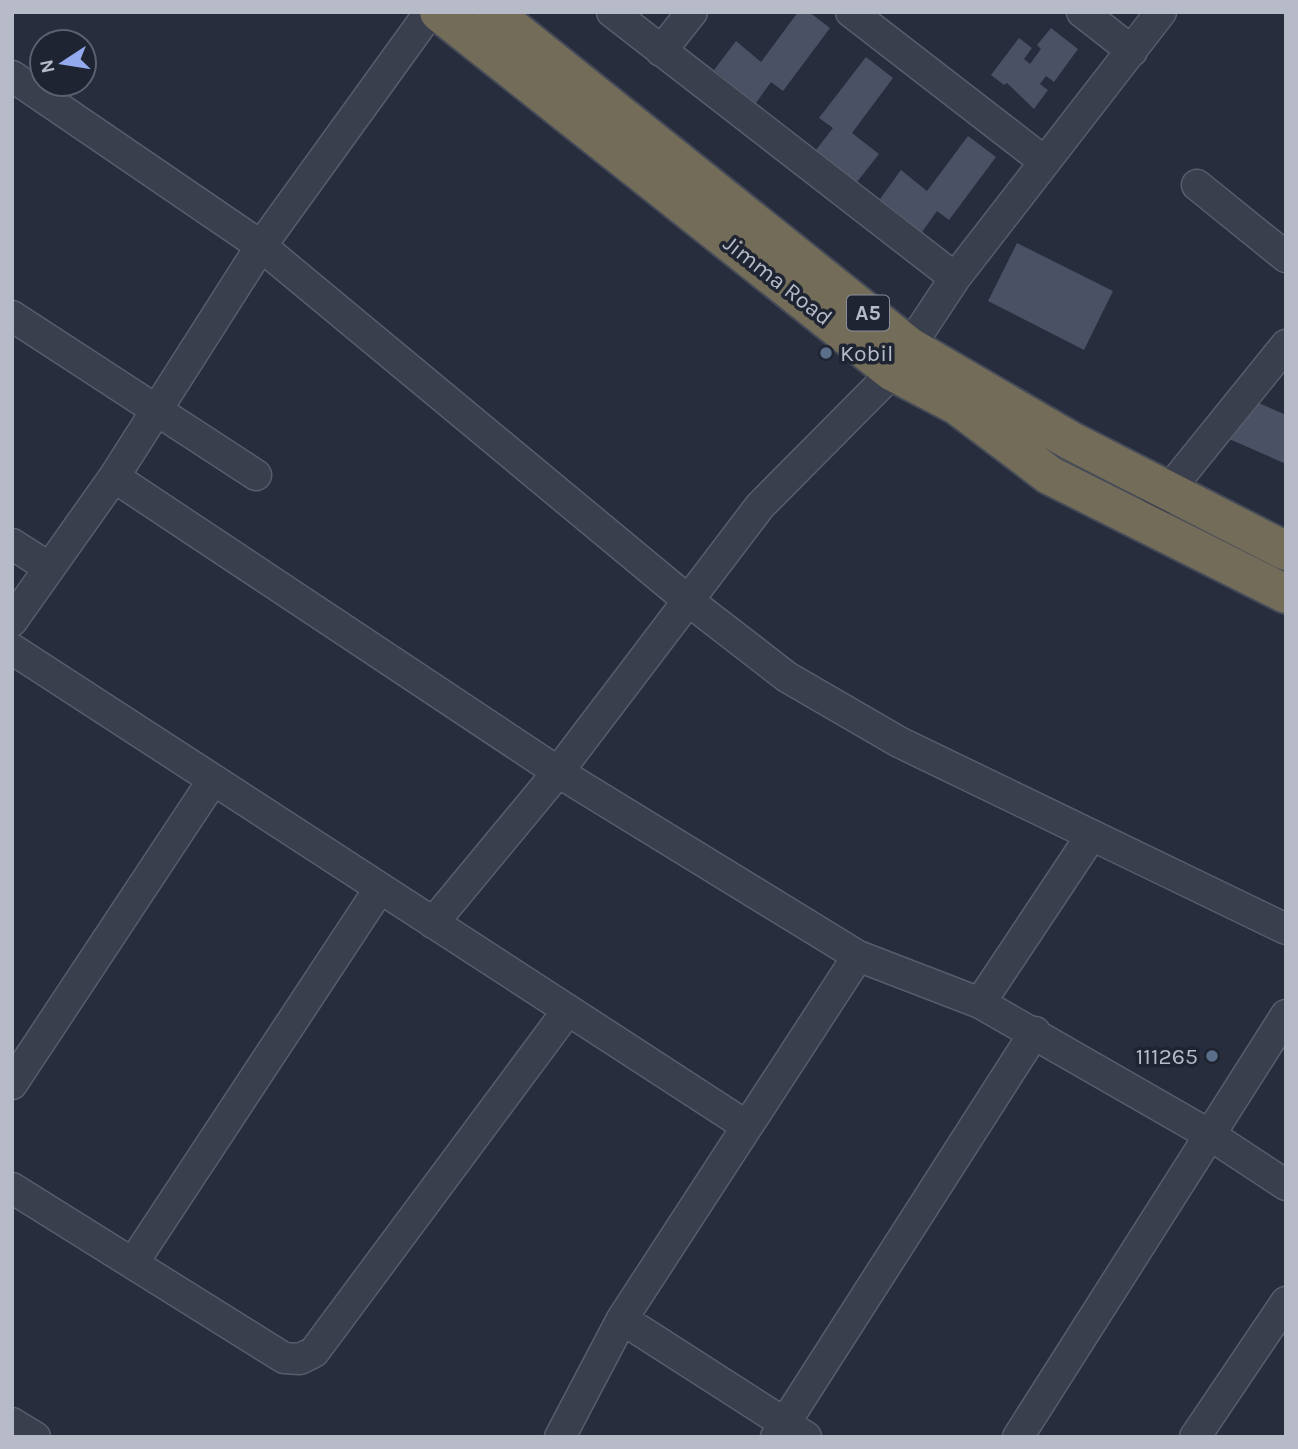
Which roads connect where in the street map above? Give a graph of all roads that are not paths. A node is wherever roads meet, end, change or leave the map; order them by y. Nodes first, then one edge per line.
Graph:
1 (430, 12) edge
2 (439, 12) edge
3 (492, 12) edge
4 (612, 12) edge
5 (692, 12) edge
6 (851, 12) edge
7 (1082, 12) edge
8 (1160, 12) edge
9 (661, 51) junction
10 (1132, 51) junction
11 (12, 75) edge
12 (1045, 162) junction
13 (1197, 185) dead end
14 (261, 246) junction
15 (1286, 257) edge
16 (955, 278) junction
17 (12, 316) edge
18 (1286, 345) edge
19 (901, 359) junction
20 (156, 410) junction
21 (256, 475) dead end
22 (114, 477) junction
23 (1168, 491) junction
24 (1143, 521) junction
25 (12, 544) edge
26 (1286, 551) edge
27 (48, 567) junction
28 (1286, 594) edge
29 (690, 602) junction
30 (12, 621) edge
31 (12, 649) edge
32 (558, 772) junction
33 (213, 780) junction
34 (1091, 836) junction
35 (380, 888) junction
36 (433, 923) junction
37 (1286, 929) edge
38 (858, 956) junction
39 (980, 1003) junction
40 (568, 1010) junction
41 (1286, 1015) edge
42 (1035, 1032) junction
43 (12, 1084) edge
44 (745, 1125) junction
45 (1210, 1135) junction
46 (1286, 1185) edge
47 (12, 1188) edge
48 (134, 1263) junction
49 (1286, 1302) edge
50 (622, 1319) junction
51 (12, 1423) edge
52 (788, 1433) edge
53 (35, 1437) edge
54 (560, 1437) edge
55 (1018, 1437) edge
56 (1195, 1437) edge

1 - 14 street
2 - 19 highway, Jimma Road / A5
3 - 19 highway, A5
4 - 9 street
5 - 9 street
6 - 12 street
7 - 10 street
8 - 10 street
9 - 16 street
10 - 12 street
11 - 14 street
12 - 16 street
13 - 15 street
14 - 20 street
14 - 29 street
16 - 19 street
17 - 20 street
18 - 23 street
19 - 23 highway, A5
19 - 24 highway, Jimma Road / A5
19 - 29 street
20 - 21 street
20 - 22 street
22 - 27 street
22 - 32 street
23 - 24 street
23 - 26 highway, A5
24 - 28 highway, Jimma Road / A5
25 - 27 street
27 - 30 street
29 - 32 street
29 - 34 street
31 - 33 street
32 - 36 street
32 - 38 street
33 - 35 street
33 - 43 street
34 - 37 street
34 - 39 street
35 - 36 street
35 - 48 street
36 - 40 street
38 - 39 street
38 - 44 street
39 - 42 street
40 - 44 street
40 - 48 street
41 - 45 street
42 - 45 street
42 - 52 street
44 - 50 street
45 - 46 street
45 - 55 street
47 - 48 street
49 - 56 street
50 - 52 street
50 - 54 street
51 - 53 street

